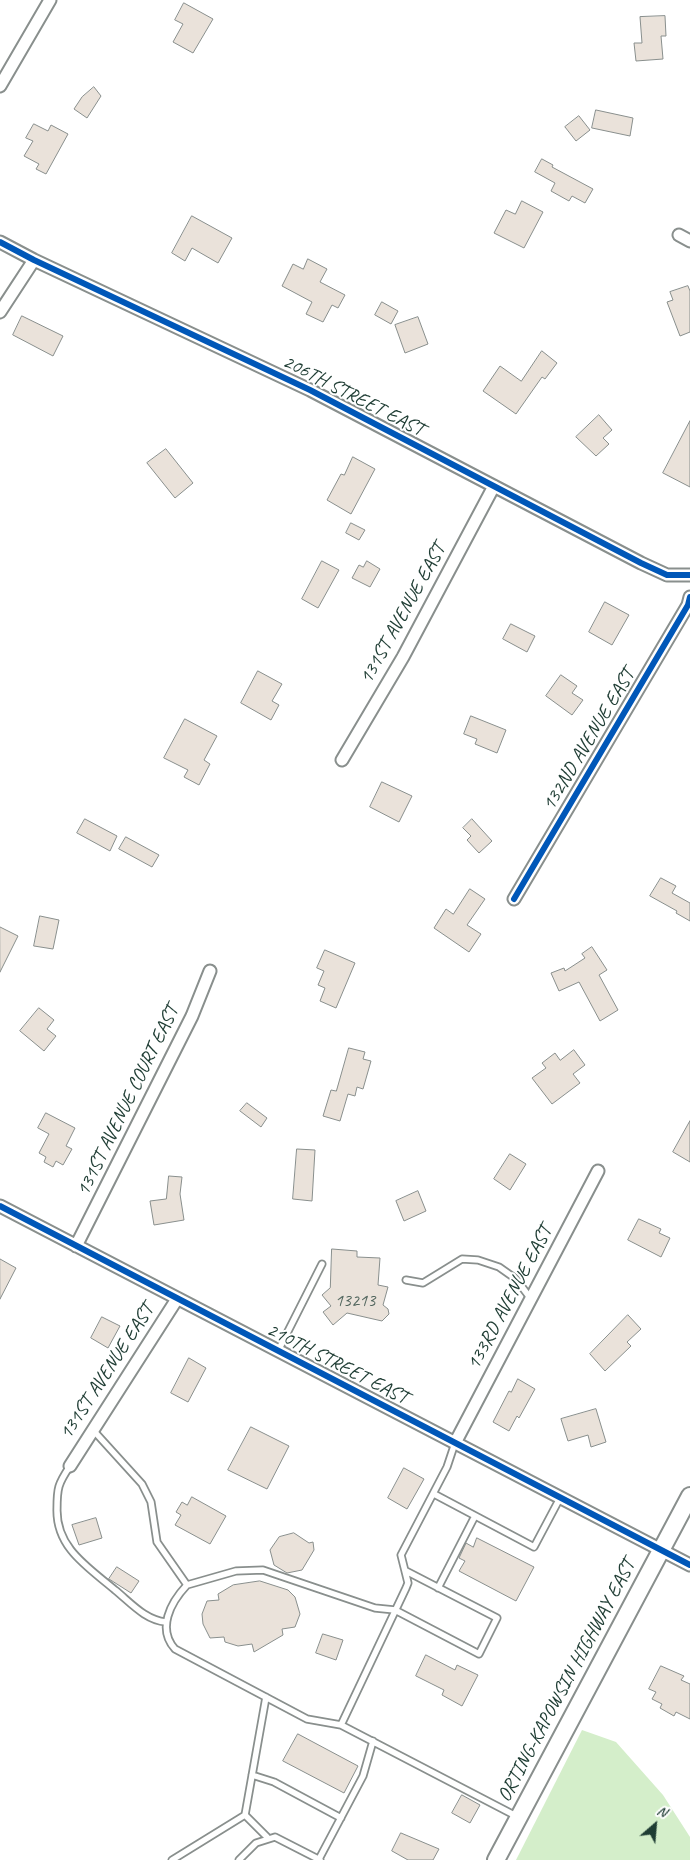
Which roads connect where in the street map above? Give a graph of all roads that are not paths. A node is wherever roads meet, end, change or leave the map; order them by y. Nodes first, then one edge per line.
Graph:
1 (50, 0) edge
2 (0, 86) edge
3 (679, 235) dead end
4 (690, 241) edge
5 (0, 242) edge
6 (34, 260) junction
7 (0, 312) edge
8 (494, 486) junction
9 (690, 575) edge
10 (690, 596) edge
11 (342, 760) dead end
12 (514, 899) dead end
13 (210, 971) dead end
14 (598, 1171) dead end
15 (0, 1206) edge
16 (76, 1246) junction
17 (322, 1264) dead end
18 (406, 1280) dead end
19 (176, 1299) junction
20 (531, 1299) junction
21 (278, 1351) junction
22 (93, 1430) junction
23 (455, 1443) junction
24 (70, 1466) joint
25 (434, 1494) junction
26 (690, 1496) edge
27 (560, 1498) junction
28 (475, 1516) junction
29 (660, 1550) junction
30 (690, 1565) edge
31 (406, 1571) junction
32 (187, 1585) junction
33 (438, 1588) junction
34 (395, 1610) junction
35 (166, 1622) junction
36 (266, 1697) junction
37 (340, 1725) junction
38 (373, 1741) junction
39 (252, 1775) junction
40 (245, 1815) junction
41 (519, 1817) junction
42 (341, 1818) junction
43 (267, 1837) junction
44 (238, 1859) edge
45 (320, 1859) edge
46 (172, 1860) edge
47 (496, 1860) edge

1 - 2 street
3 - 4 street
5 - 6 street, 206TH STREET EAST
6 - 7 street
6 - 8 street, 206TH STREET EAST
8 - 9 street, 206TH STREET EAST
8 - 11 street, 131ST AVENUE EAST
10 - 12 street, 132ND AVENUE EAST
13 - 16 street, 131ST AVENUE COURT EAST
14 - 20 street, 133RD AVENUE EAST
15 - 16 street, 210TH STREET EAST
16 - 19 street, 210TH STREET EAST
17 - 21 lane
18 - 20 lane
19 - 21 street, 210TH STREET EAST
19 - 22 street, 131ST AVENUE EAST
20 - 23 street, 133RD AVENUE EAST
21 - 23 street, 210TH STREET EAST
22 - 24 street, 131ST AVENUE EAST
22 - 32 lane
23 - 25 lane
23 - 27 street, 210TH STREET EAST
24 - 35 lane
25 - 28 lane
25 - 31 lane
26 - 29 main road, ORTING-KAPOWSIN HIGHWAY EAST
27 - 28 lane
27 - 29 street, 210TH STREET EAST
28 - 33 lane
29 - 30 street, 210TH STREET EAST
29 - 41 main road, ORTING-KAPOWSIN HIGHWAY EAST
31 - 33 lane
31 - 34 lane
32 - 34 lane
32 - 35 lane
33 - 34 lane
34 - 37 lane
35 - 36 lane
36 - 37 lane
36 - 39 lane
37 - 38 lane
38 - 41 lane
38 - 42 lane
39 - 40 lane
39 - 42 lane
40 - 43 lane
40 - 46 lane
41 - 47 main road, ORTING-KAPOWSIN HIGHWAY EAST
42 - 45 lane
43 - 44 lane
43 - 45 lane

